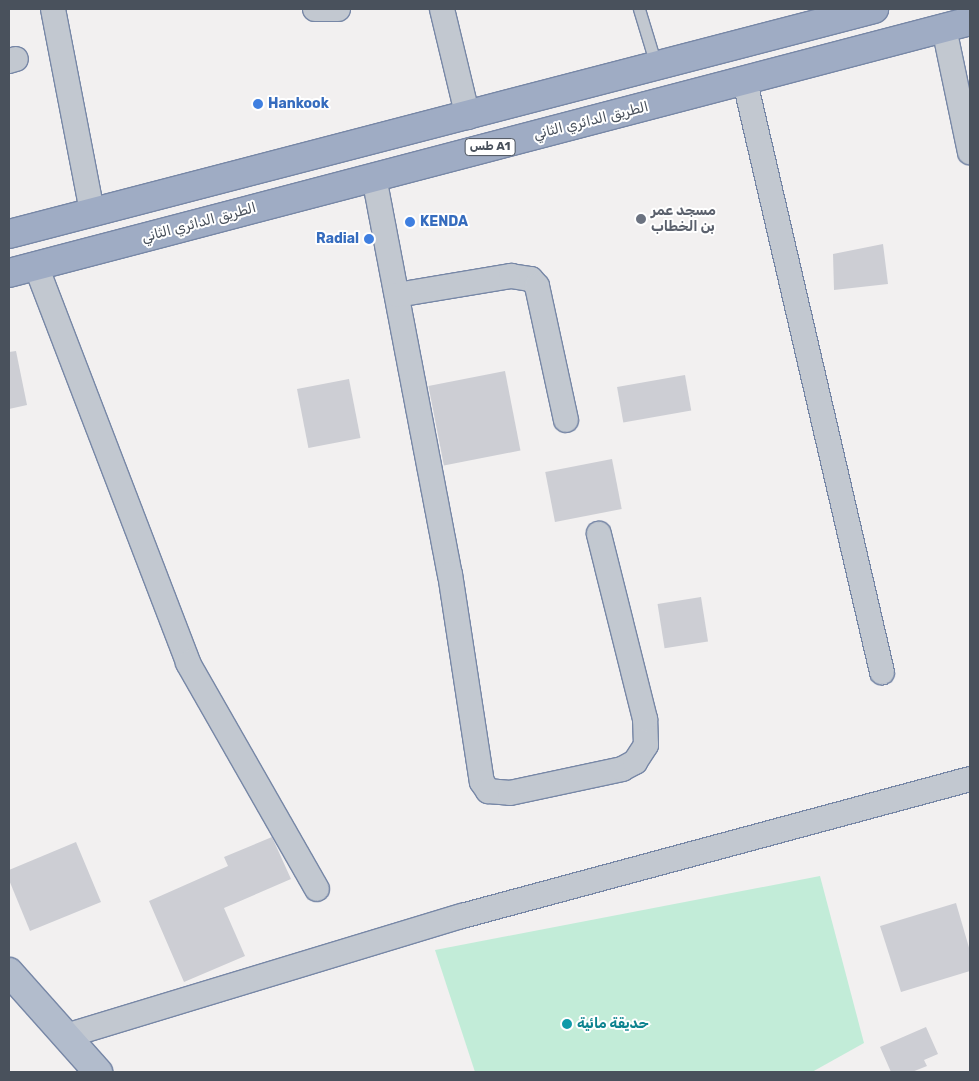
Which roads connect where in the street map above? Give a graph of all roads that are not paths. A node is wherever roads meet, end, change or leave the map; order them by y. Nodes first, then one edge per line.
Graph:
1 (53, 9) edge
2 (315, 9) edge
3 (338, 9) edge
4 (442, 9) edge
5 (639, 9) edge
6 (874, 9) edge
7 (970, 21) edge
8 (944, 28) junction
9 (656, 65) junction
10 (746, 82) junction
11 (468, 117) junction
12 (970, 152) edge
13 (374, 177) junction
14 (92, 212) junction
15 (9, 234) edge
16 (36, 266) junction
17 (9, 273) edge
18 (397, 295) junction
19 (566, 420) dead end
20 (599, 534) dead end
21 (882, 672) dead end
22 (970, 779) edge
23 (317, 889) dead end
24 (9, 972) edge
25 (66, 1036) junction
26 (98, 1072) edge

1 - 14 street
2 - 3 street
4 - 11 street
5 - 9 lane
6 - 9 highway, طس A1
7 - 8 highway, الطريق الدائري الثاني / طس A1
8 - 10 highway, الطريق الدائري الثاني / طس A1
8 - 12 street
9 - 11 highway, طس A1
10 - 13 highway, الطريق الدائري الثاني / طس A1
10 - 21 street
11 - 14 highway, طس A1
13 - 16 highway, الطريق الدائري الثاني / طس A1
13 - 18 street
14 - 15 highway, طس A1
16 - 17 highway, الطريق الدائري الثاني / طس A1
16 - 23 street
18 - 19 street
18 - 20 street
22 - 25 street
24 - 25 main road
25 - 26 main road

